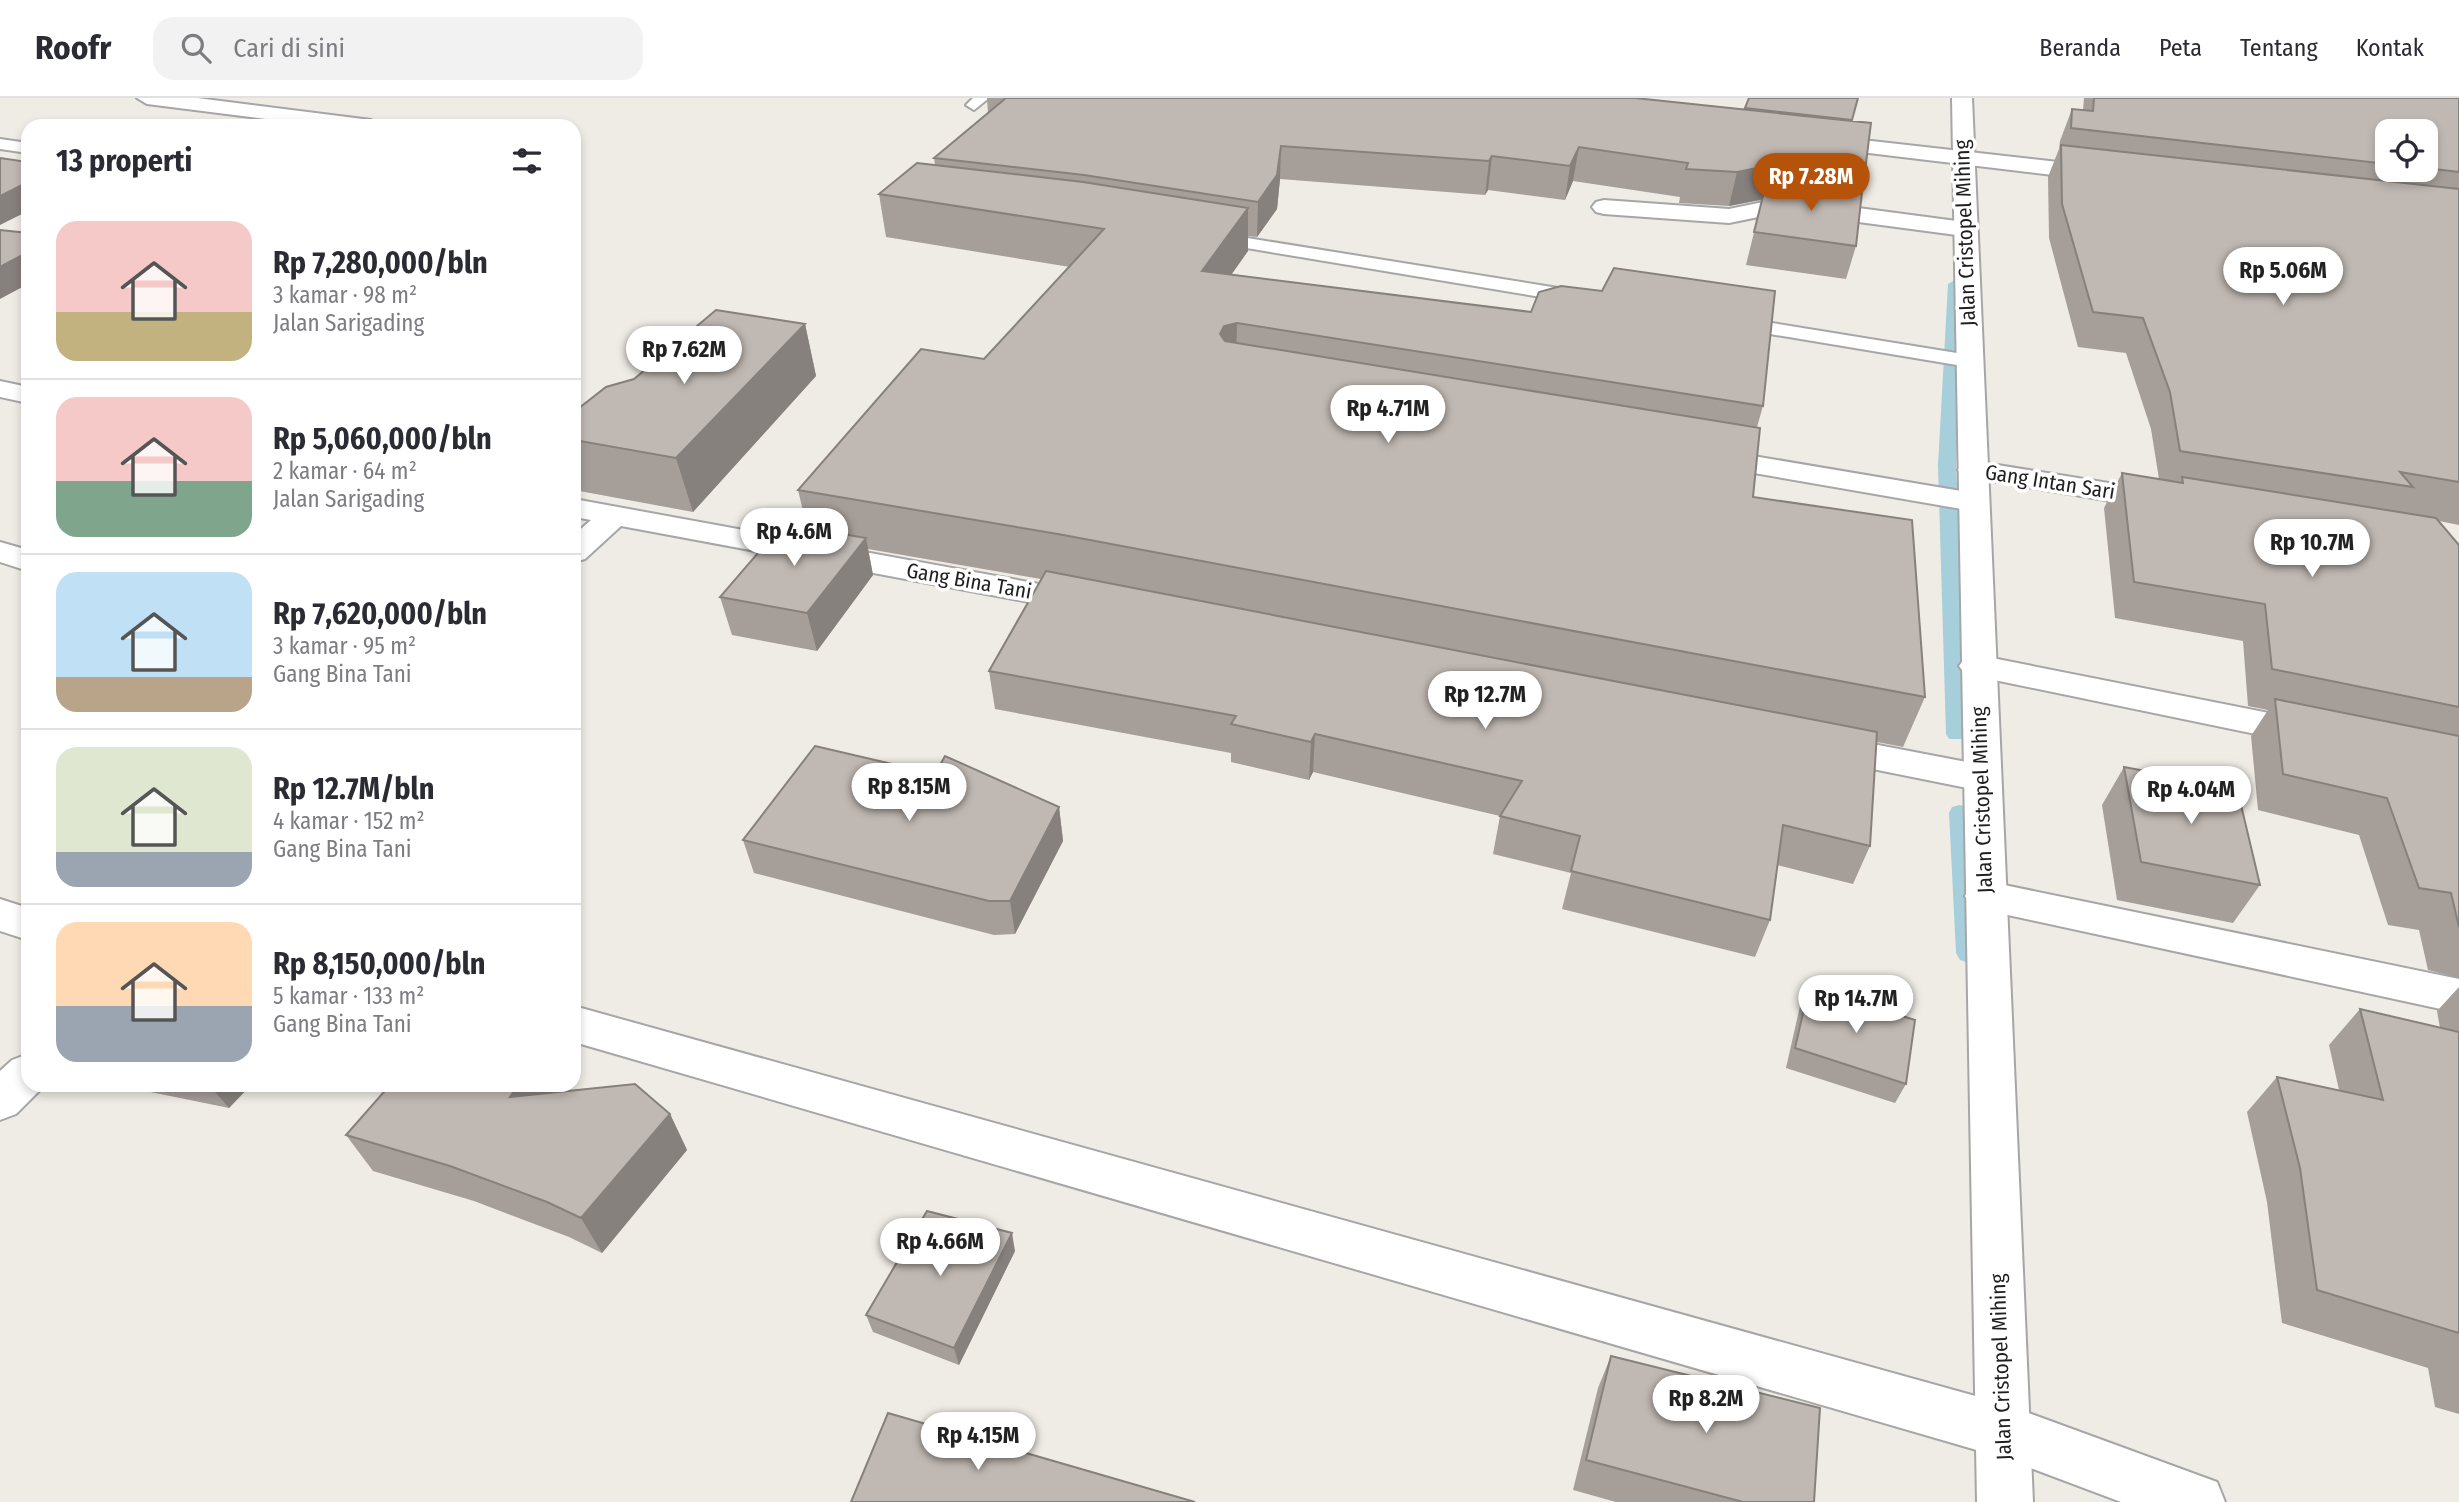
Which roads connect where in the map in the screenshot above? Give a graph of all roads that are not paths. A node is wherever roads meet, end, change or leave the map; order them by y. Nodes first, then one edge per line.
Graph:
1 (147, 98) edge
2 (1962, 98) edge
3 (315, 119) edge
4 (1796, 139) edge
5 (0, 144) edge
6 (21, 147) edge
7 (1961, 158) junction
8 (2127, 177) edge
9 (1604, 207) dead end
10 (1964, 229) junction
11 (1194, 235) edge
12 (1602, 301) edge
13 (1712, 319) edge
14 (1969, 361) junction
15 (0, 389) edge
16 (21, 394) edge
17 (1676, 452) edge
18 (1973, 486) junction
19 (2189, 505) edge
20 (581, 509) edge
21 (614, 516) junction
22 (581, 546) edge
23 (0, 552) edge
24 (21, 559) edge
25 (1118, 608) edge
26 (1977, 666) junction
27 (2339, 739) edge
28 (1793, 741) edge
29 (1982, 778) junction
30 (1985, 896) junction
31 (0, 915) edge
32 (21, 922) edge
33 (2459, 996) edge
34 (581, 1026) edge
35 (21, 1080) edge
36 (0, 1100) edge
37 (2004, 1431) junction
38 (2006, 1502) edge
39 (2197, 1502) edge

1 - 3 street
2 - 7 street, Jalan Cristopel Mihing
4 - 7 street
5 - 6 lane
7 - 8 street
7 - 10 street, Jalan Cristopel Mihing
9 - 10 street
10 - 14 street, Jalan Cristopel Mihing
11 - 12 lane
13 - 14 lane
14 - 18 street, Jalan Cristopel Mihing
15 - 16 street
17 - 18 street, Gang Intan Sari
18 - 19 street, Gang Intan Sari
18 - 26 street, Jalan Cristopel Mihing
20 - 21 street, Gang Bina Tani
21 - 22 street
21 - 25 street, Gang Bina Tani
23 - 24 street
26 - 27 street
26 - 29 street, Jalan Cristopel Mihing
28 - 29 street
29 - 30 street, Jalan Cristopel Mihing
30 - 33 street
30 - 37 street, Jalan Cristopel Mihing
31 - 32 street
34 - 37 street
35 - 36 street
37 - 38 street, Jalan Cristopel Mihing
37 - 39 street

